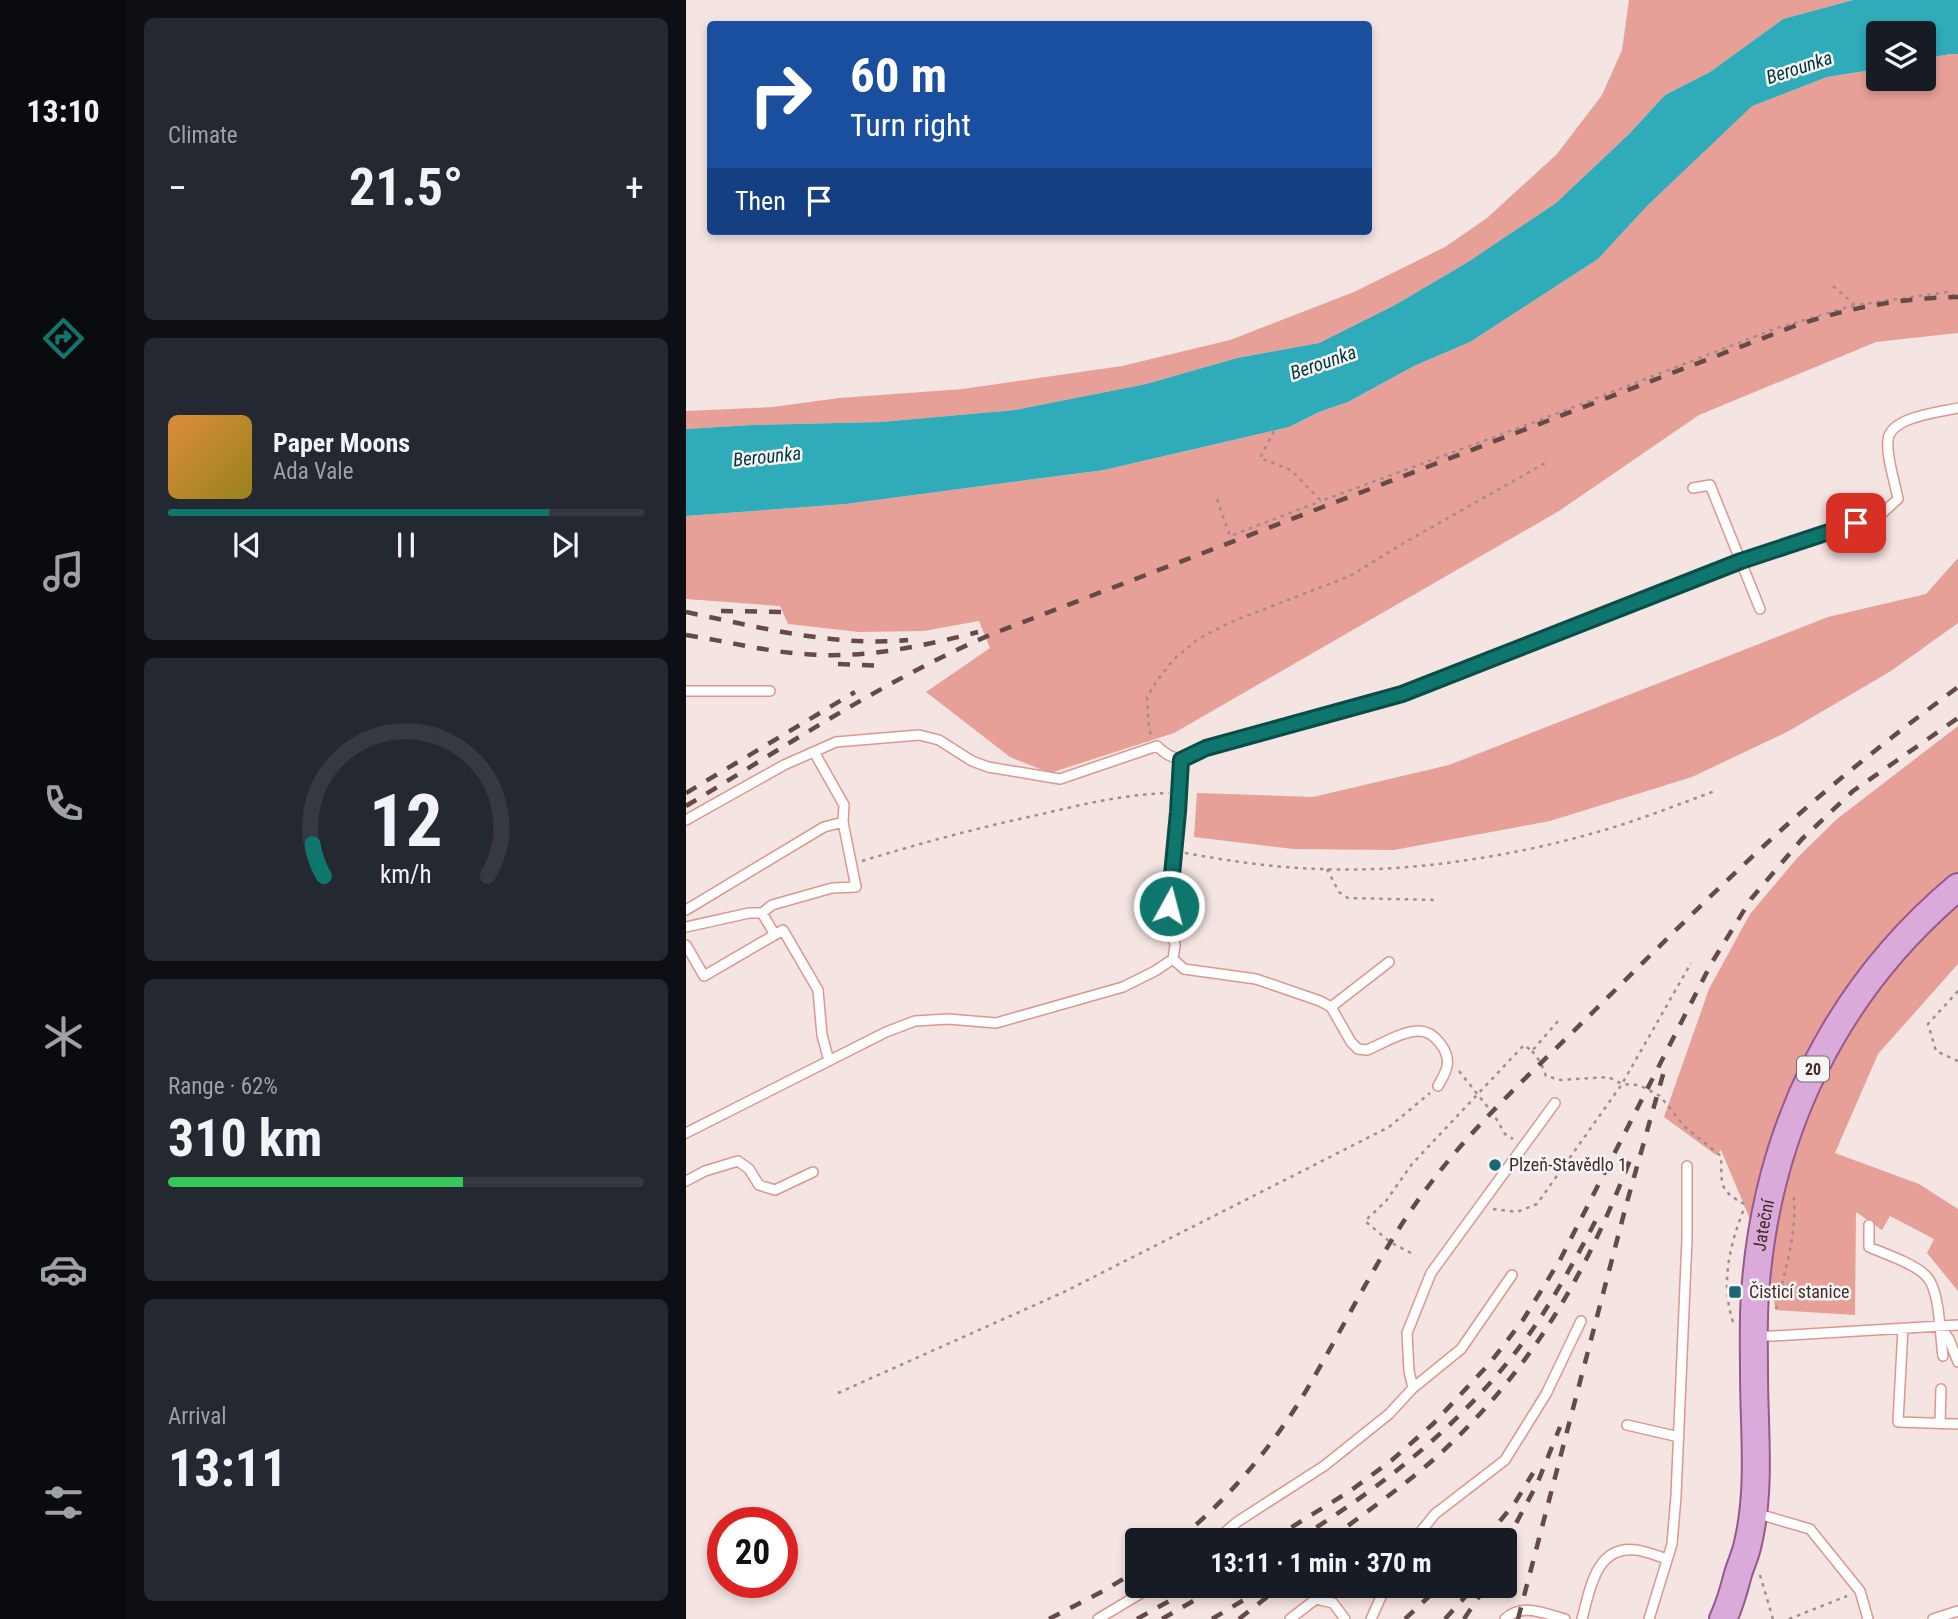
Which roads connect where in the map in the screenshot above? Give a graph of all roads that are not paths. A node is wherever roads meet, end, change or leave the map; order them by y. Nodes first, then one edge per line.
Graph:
1 (1958, 408) edge
2 (1693, 488) dead end
3 (1741, 561) junction
4 (1759, 609) dead end
5 (686, 691) edge
6 (770, 691) dead end
7 (814, 752) junction
8 (1181, 760) junction
9 (686, 820) edge
10 (843, 822) junction
11 (1958, 887) edge
12 (686, 910) edge
13 (762, 913) junction
14 (686, 928) edge
15 (775, 935) junction
16 (686, 945) edge
17 (1172, 959) junction
18 (1389, 962) dead end
19 (1331, 1007) junction
20 (829, 1061) junction
21 (1438, 1086) road end
22 (1555, 1103) dead end
23 (686, 1133) edge
24 (1687, 1166) dead end
25 (813, 1172) dead end
26 (686, 1181) edge
27 (1869, 1225) dead end
28 (1511, 1275) dead end
29 (1581, 1321) dead end
30 (1958, 1325) edge
31 (1939, 1326) junction
32 (1903, 1328) junction
33 (1764, 1336) junction
34 (1943, 1356) dead end
35 (1958, 1362) edge
36 (1413, 1388) junction
37 (1941, 1389) dead end
38 (1940, 1423) junction
39 (1958, 1424) edge
40 (1627, 1425) dead end
41 (1679, 1437) junction
42 (1753, 1513) junction
43 (1230, 1528) edge
44 (1424, 1528) edge
45 (1667, 1559) junction
46 (1133, 1598) edge
47 (1381, 1598) edge
48 (1958, 1611) edge
49 (1098, 1619) edge
50 (1290, 1619) edge
51 (1345, 1619) edge
52 (1371, 1619) edge
53 (1505, 1619) edge
54 (1565, 1619) edge
55 (1582, 1619) edge
56 (1649, 1619) edge
57 (1723, 1619) edge
58 (1868, 1619) edge
59 (1933, 1619) edge

1 - 3 lane
2 - 3 lane
3 - 4 lane
3 - 8 lane
5 - 6 lane
7 - 8 lane
7 - 9 lane
7 - 10 lane
8 - 17 lane
10 - 12 lane
10 - 13 lane
11 - 33 main road, Jateční / 20
13 - 14 lane
13 - 15 lane
15 - 16 lane
15 - 20 lane
17 - 19 lane
17 - 20 lane
18 - 19 lane
19 - 21 lane
20 - 23 lane
22 - 36 lane
24 - 41 lane
25 - 26 lane
27 - 31 lane
28 - 36 lane
29 - 44 lane
30 - 31 lane
31 - 32 lane
31 - 34 lane
31 - 35 lane
32 - 33 lane
32 - 38 lane
33 - 42 main road, Jateční / 20
36 - 43 lane
37 - 38 lane
38 - 39 lane
40 - 41 lane
41 - 45 lane
42 - 57 main road, Jateční / 20
42 - 58 lane
45 - 55 lane
45 - 56 lane
46 - 49 lane
47 - 52 lane
48 - 59 lane
50 - 51 lane
53 - 54 lane

